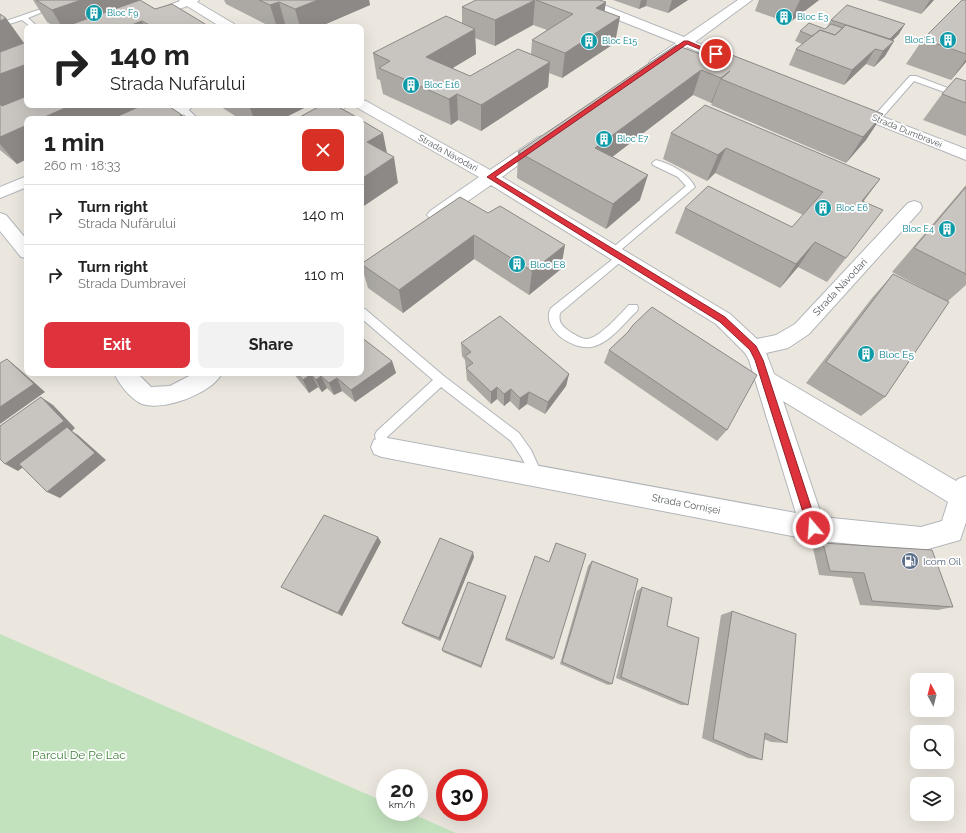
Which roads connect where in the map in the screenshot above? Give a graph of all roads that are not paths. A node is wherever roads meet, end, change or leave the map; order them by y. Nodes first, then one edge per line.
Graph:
1 (52, 0) edge
2 (580, 0) edge
3 (746, 0) edge
4 (189, 1) edge
5 (23, 17) junction
6 (31, 24) edge
7 (132, 24) edge
8 (225, 24) edge
9 (0, 25) edge
10 (686, 42) junction
11 (647, 69) edge
12 (752, 69) edge
13 (966, 98) edge
14 (840, 104) edge
15 (364, 106) edge
16 (340, 108) edge
17 (188, 111) edge
18 (172, 116) edge
19 (326, 116) edge
20 (877, 118) junction
21 (556, 132) edge
22 (966, 155) edge
23 (656, 163) dead end
24 (490, 177) junction
25 (24, 182) edge
26 (0, 193) edge
27 (914, 207) dead end
28 (0, 219) edge
29 (426, 222) edge
30 (24, 248) edge
31 (617, 255) junction
32 (633, 308) dead end
33 (364, 315) edge
34 (753, 348) junction
35 (126, 376) edge
36 (207, 376) edge
37 (765, 379) junction
38 (441, 380) junction
39 (382, 447) joint
40 (537, 476) junction
41 (964, 495) edge
42 (813, 528) junction

1 - 5 lane
2 - 10 street
3 - 10 street
4 - 7 street
4 - 8 street
5 - 6 lane
5 - 9 lane
10 - 11 street
10 - 12 street
13 - 20 lane
14 - 20 street, Strada Dumbravei
15 - 24 street, Strada Năvodari
16 - 19 lane
17 - 18 street
20 - 22 street, Strada Dumbravei
21 - 24 street
23 - 31 lane
24 - 29 street
24 - 31 street, Strada Năvodari
25 - 26 street
27 - 34 street, Strada Năvodari
28 - 30 street
31 - 32 lane
31 - 34 street, Strada Năvodari
33 - 38 lane
34 - 37 street, Strada Năvodari
35 - 36 street
37 - 41 street
37 - 42 street, Strada Năvodari
38 - 39 lane
38 - 40 lane
39 - 40 street, Strada Cornișei
40 - 42 street, Strada Cornișei
41 - 42 street, Strada Cornișei

